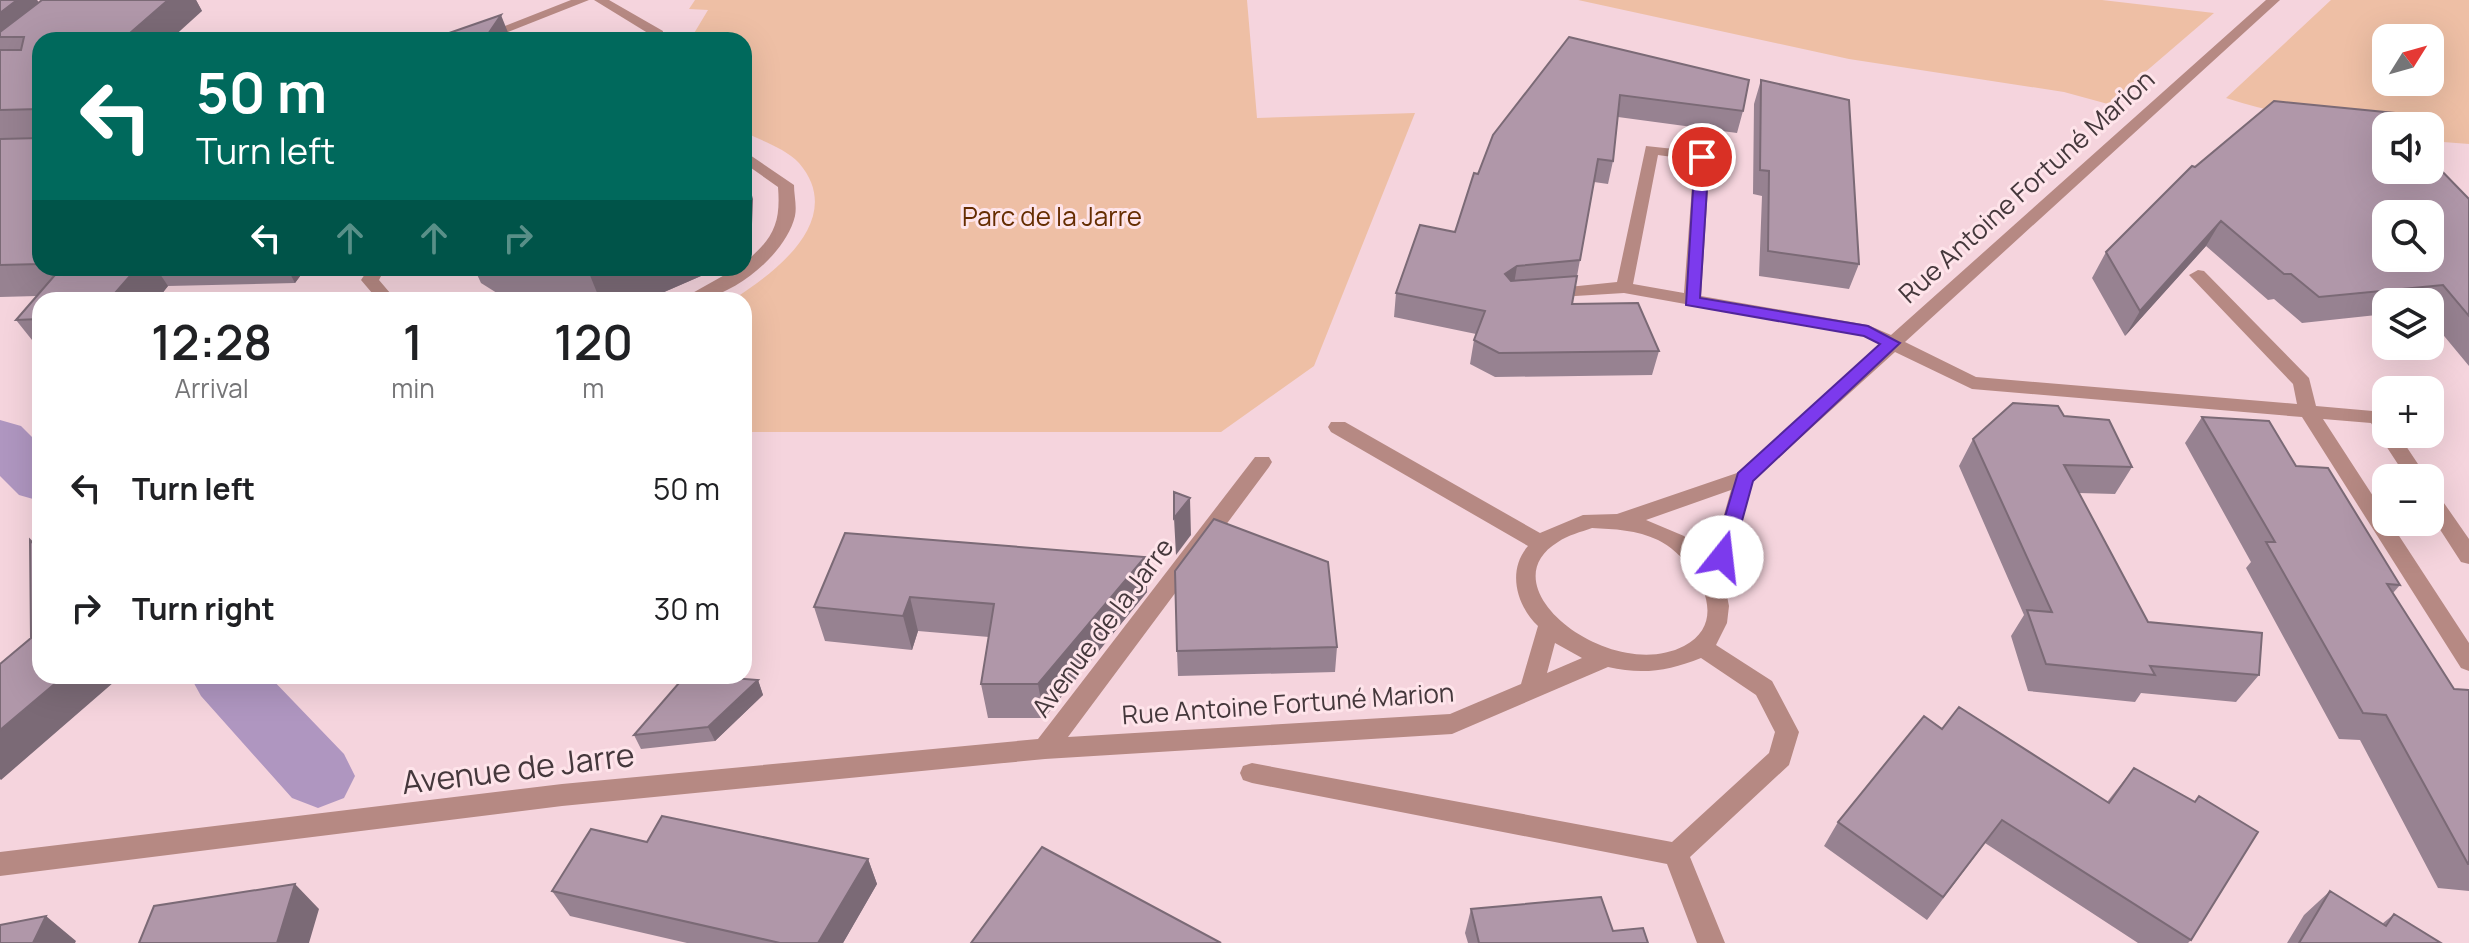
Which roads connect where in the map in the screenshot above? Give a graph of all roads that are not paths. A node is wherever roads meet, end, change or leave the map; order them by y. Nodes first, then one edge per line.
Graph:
1 (583, 0) edge
2 (600, 0) edge
3 (2274, 0) edge
4 (497, 32) edge
5 (656, 32) edge
6 (752, 162) edge
7 (752, 266) edge
8 (2198, 275) edge
9 (372, 276) edge
10 (735, 276) edge
11 (1624, 288) junction
12 (380, 292) edge
13 (704, 292) edge
14 (1529, 296) edge
15 (1692, 302) junction
16 (1891, 343) junction
17 (2308, 411) junction
18 (2372, 426) edge
19 (1338, 427) dead end
20 (1262, 462) dead end
21 (1744, 478) junction
22 (2444, 519) edge
23 (1620, 521) junction
24 (1538, 542) junction
25 (2469, 556) edge
26 (1715, 584) junction
27 (1548, 628) junction
28 (1701, 646) junction
29 (2465, 651) edge
30 (1603, 659) junction
31 (1530, 692) junction
32 (1045, 749) junction
33 (1252, 773) dead end
34 (1676, 854) junction
35 (0, 864) edge
36 (1711, 943) edge

1 - 4 street
2 - 5 street
3 - 16 street, Rue Antoine Fortuné Marion
6 - 7 street
8 - 17 street
9 - 12 street
10 - 13 street
11 - 14 street
11 - 15 street
11 - 15 street
15 - 16 street
16 - 17 street
16 - 21 street, Rue Antoine Fortuné Marion
17 - 18 street
17 - 29 street
19 - 24 street
20 - 32 street, Avenue de la Jarre
21 - 23 street, Rue Antoine Fortuné Marion
21 - 26 street
22 - 25 street
23 - 24 street
23 - 26 street
24 - 27 street
26 - 28 street
27 - 30 street
27 - 31 street
28 - 30 street
28 - 34 street
30 - 31 street, Rue Antoine Fortuné Marion
31 - 32 street, Rue Antoine Fortuné Marion
32 - 35 street, Avenue de Jarre
33 - 34 street
34 - 36 street

